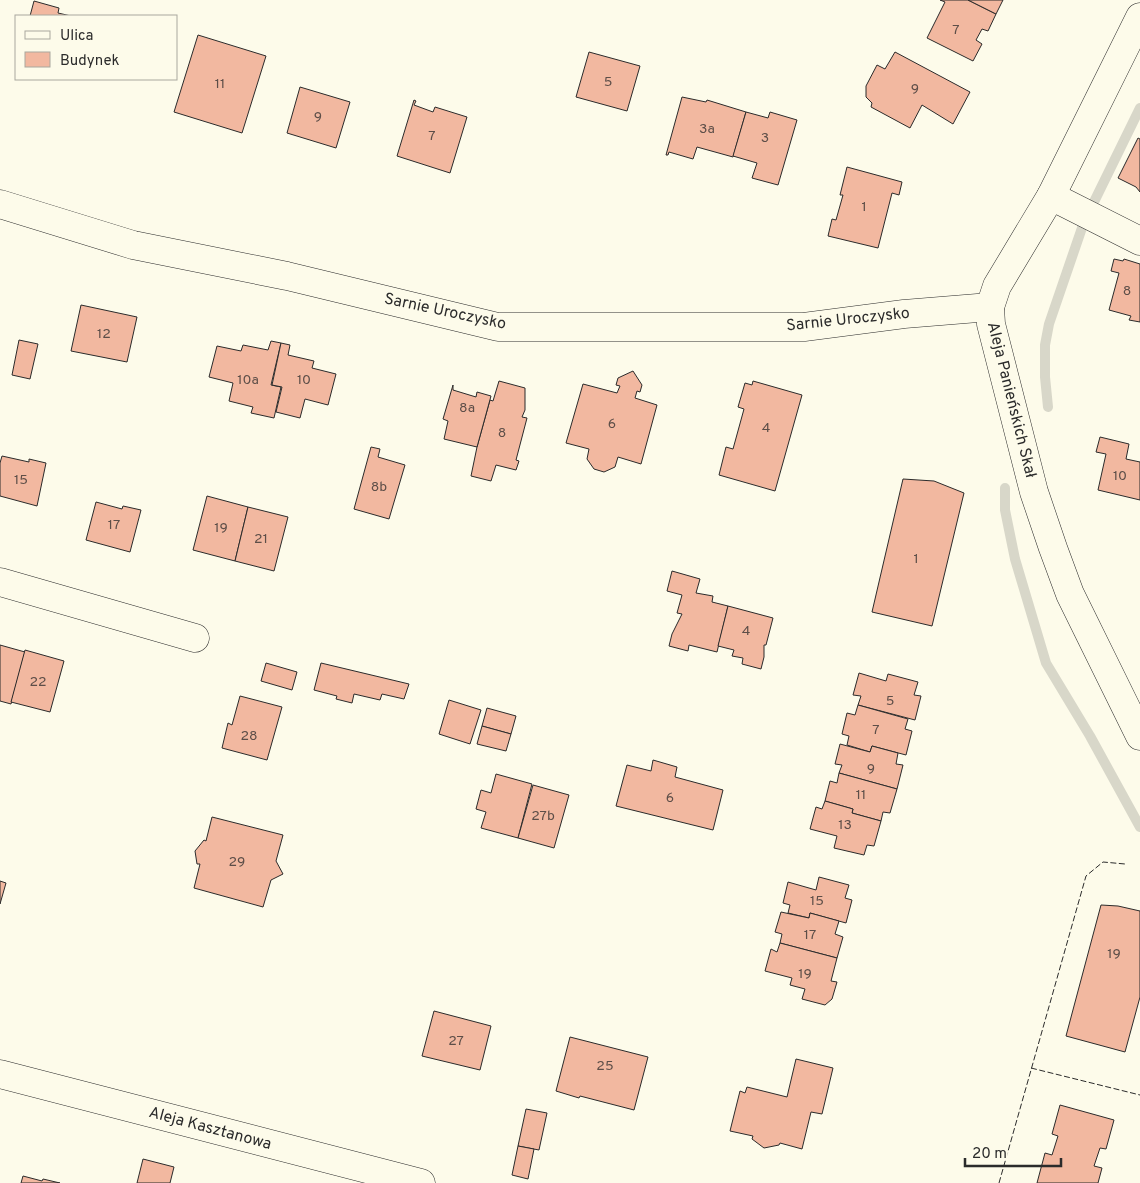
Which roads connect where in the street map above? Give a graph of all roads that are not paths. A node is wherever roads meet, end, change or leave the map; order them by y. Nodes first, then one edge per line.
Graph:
1 (1140, 17) edge
2 (1051, 196) junction
3 (0, 204) edge
4 (1140, 242) edge
5 (990, 307) junction
6 (0, 582) edge
7 (195, 638) dead end
8 (1140, 736) edge
9 (0, 1074) edge
10 (385, 1179) edge
11 (421, 1183) edge

1 - 2 street, Aleja Panieńskich Skał
2 - 4 street
2 - 5 street, Aleja Panieńskich Skał
3 - 5 street, Sarnie Uroczysko
5 - 8 street, Aleja Panieńskich Skał
6 - 7 street
9 - 10 street, Aleja Kasztanowa
10 - 11 street, Aleja Kasztanowa

